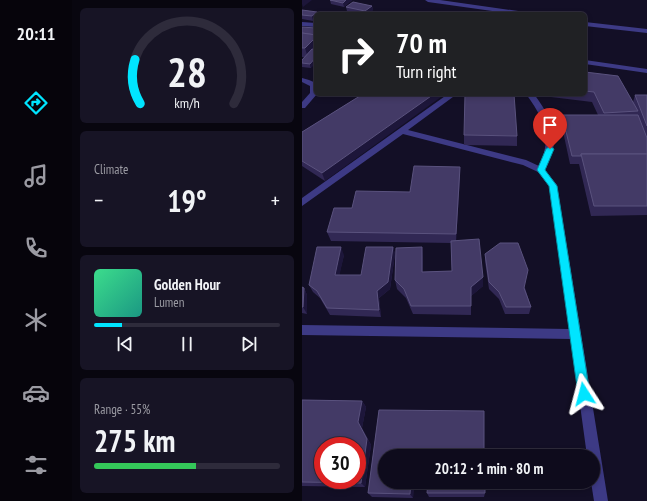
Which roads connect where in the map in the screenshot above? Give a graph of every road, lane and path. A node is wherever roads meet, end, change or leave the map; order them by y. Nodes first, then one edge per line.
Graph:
1 (428, 0) edge
2 (511, 12) edge
3 (302, 24) edge
4 (587, 24) edge
5 (314, 25) edge
6 (647, 31) edge
7 (587, 62) edge
8 (647, 71) edge
9 (302, 80) edge
10 (450, 96) edge
11 (531, 96) edge
12 (302, 106) edge
13 (402, 131) junction
14 (541, 170) junction
15 (302, 203) edge
16 (302, 330) edge
17 (575, 334) junction
18 (601, 501) edge

1 - 2 street
3 - 5 street
4 - 6 street
7 - 8 street
9 - 12 street
10 - 13 street
11 - 14 street
13 - 14 street
13 - 15 street
14 - 17 street
16 - 17 street
17 - 18 street

